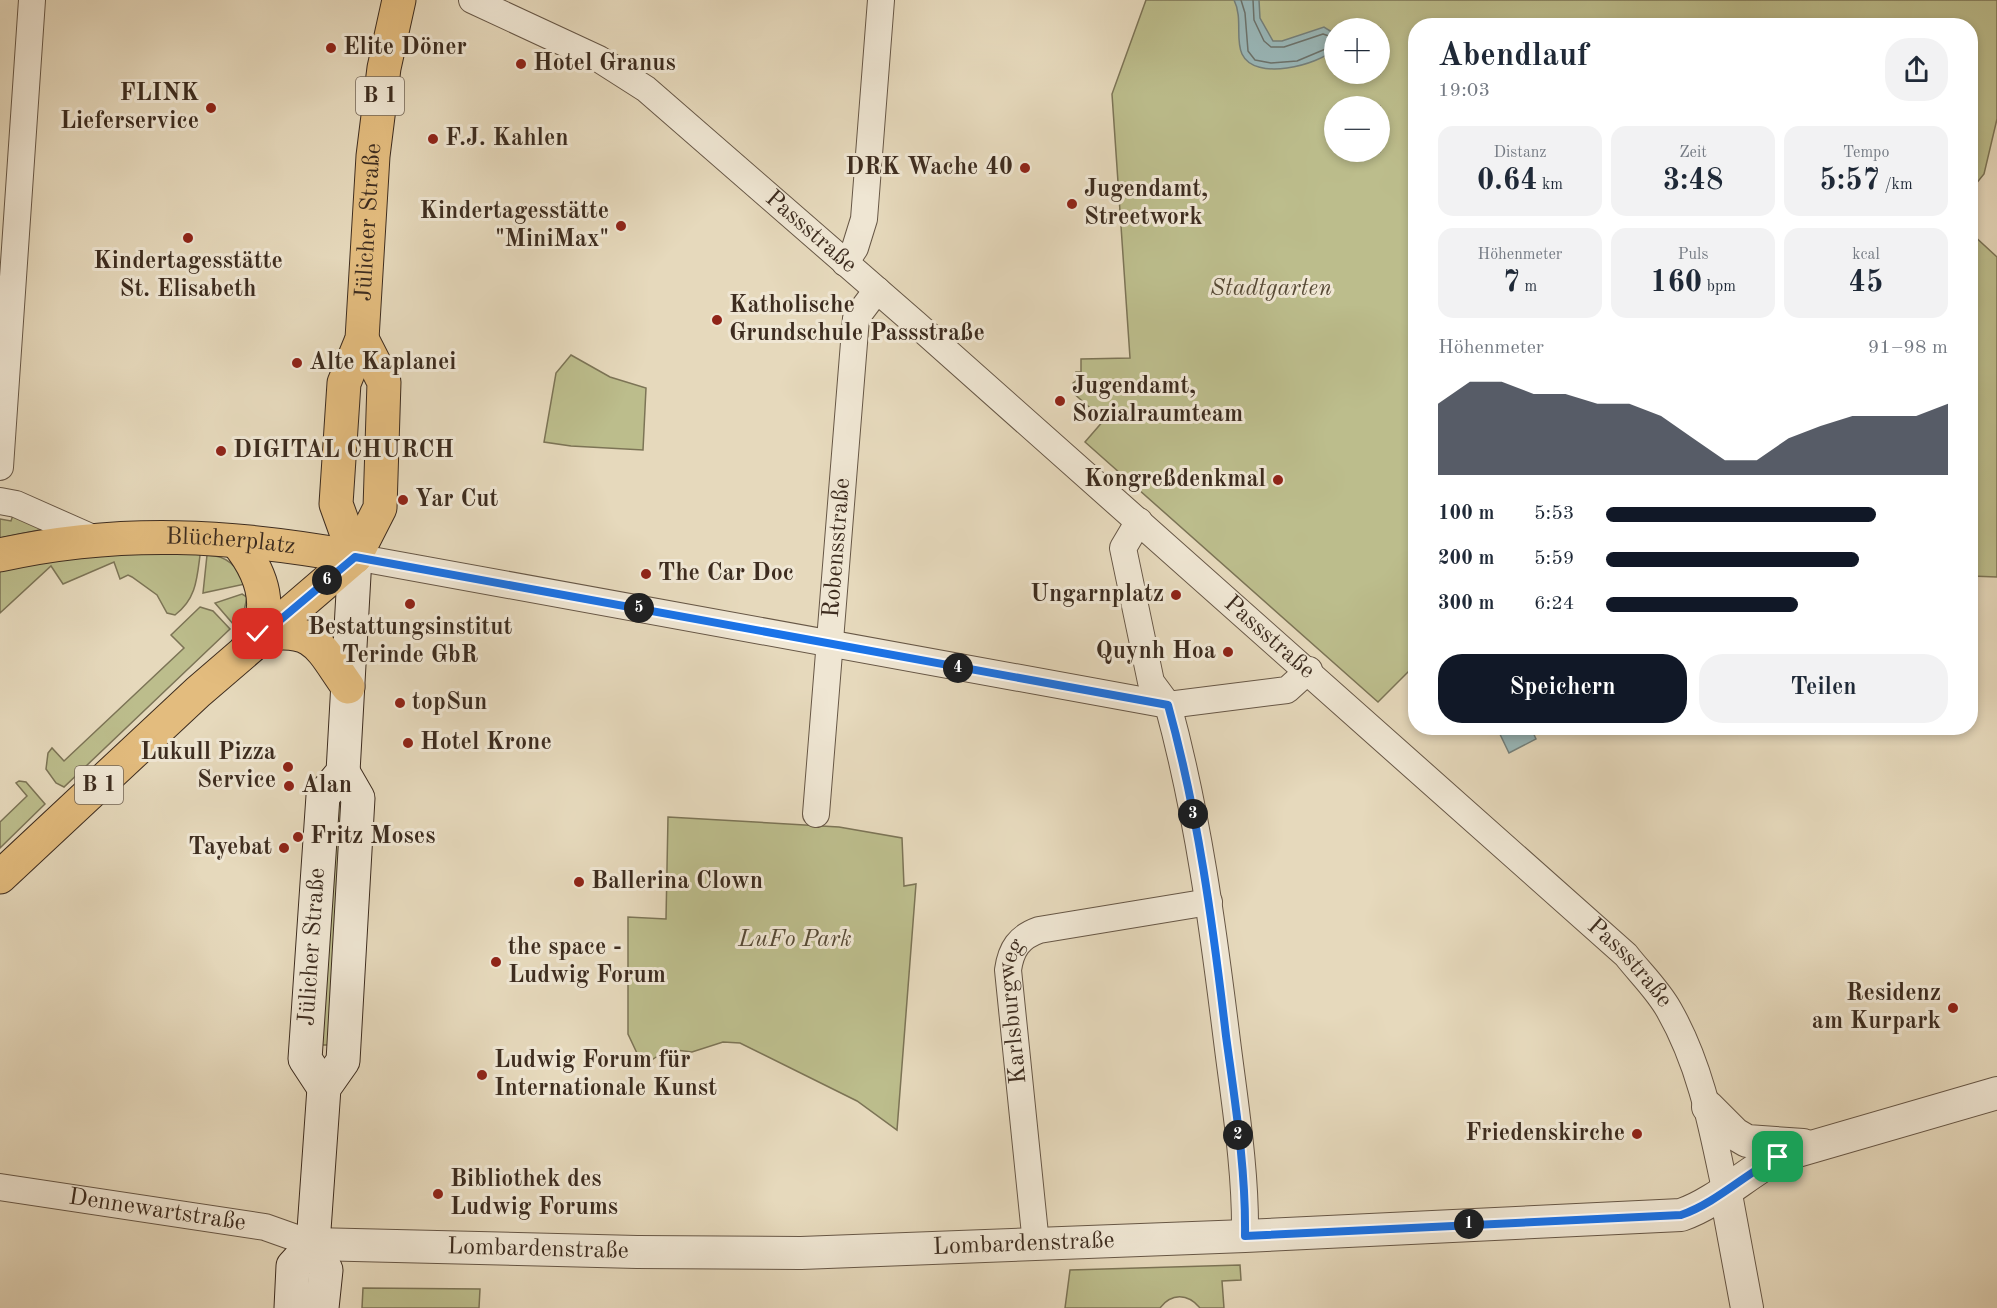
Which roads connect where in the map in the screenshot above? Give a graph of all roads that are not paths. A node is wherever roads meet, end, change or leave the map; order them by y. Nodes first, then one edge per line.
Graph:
1 (32, 0) edge
2 (399, 0) edge
3 (472, 0) edge
4 (881, 0) edge
5 (845, 262) junction
6 (877, 290) junction
7 (362, 339) junction
8 (0, 467) edge
9 (0, 501) edge
10 (1139, 521) junction
11 (95, 539) junction
12 (237, 542) junction
13 (0, 555) edge
14 (355, 557) junction
15 (255, 641) junction
16 (830, 644) junction
17 (1308, 670) junction
18 (348, 687) junction
19 (1168, 705) junction
20 (816, 814) dead end
21 (0, 877) edge
22 (1209, 902) junction
23 (1997, 1093) edge
24 (1708, 1107) junction
25 (1813, 1146) junction
26 (0, 1187) edge
27 (1725, 1189) junction
28 (1245, 1236) junction
29 (313, 1244) junction
30 (1036, 1244) junction
31 (291, 1308) edge
32 (322, 1308) edge
33 (1747, 1308) edge

1 - 8 street
2 - 7 main road, Jülicher Straße / B 1
3 - 5 street, Passstraße
4 - 5 street
5 - 6 street, Passstraße
6 - 10 street, Passstraße
6 - 16 street, Robensstraße
7 - 14 main road, Jülicher Straße / B 1
7 - 14 main road, Jülicher Straße / B 1
9 - 11 street, Blücherplatz
10 - 17 street, Passstraße
10 - 19 street
11 - 12 main road, Blücherplatz
11 - 13 main road, Blücherplatz
12 - 14 main road, Blücherplatz
12 - 15 main road
14 - 15 main road, Blücherplatz / B 1
14 - 16 street
14 - 18 main road, Jülicher Straße
15 - 18 main road
15 - 21 main road, Blücherplatz / B 1
16 - 19 street
16 - 20 street, Robensstraße
17 - 19 street
17 - 24 street, Passstraße
18 - 29 main road, Jülicher Straße
19 - 22 street
22 - 28 street
22 - 30 street, Karlsburgweg
23 - 25 street
24 - 25 street
24 - 27 street, Passstraße
25 - 27 street
26 - 29 street, Dennewartstraße
27 - 28 street, Lombardenstraße
27 - 33 street
28 - 30 street, Lombardenstraße
29 - 30 street, Lombardenstraße
29 - 31 main road
29 - 32 main road, Jülicher Straße

